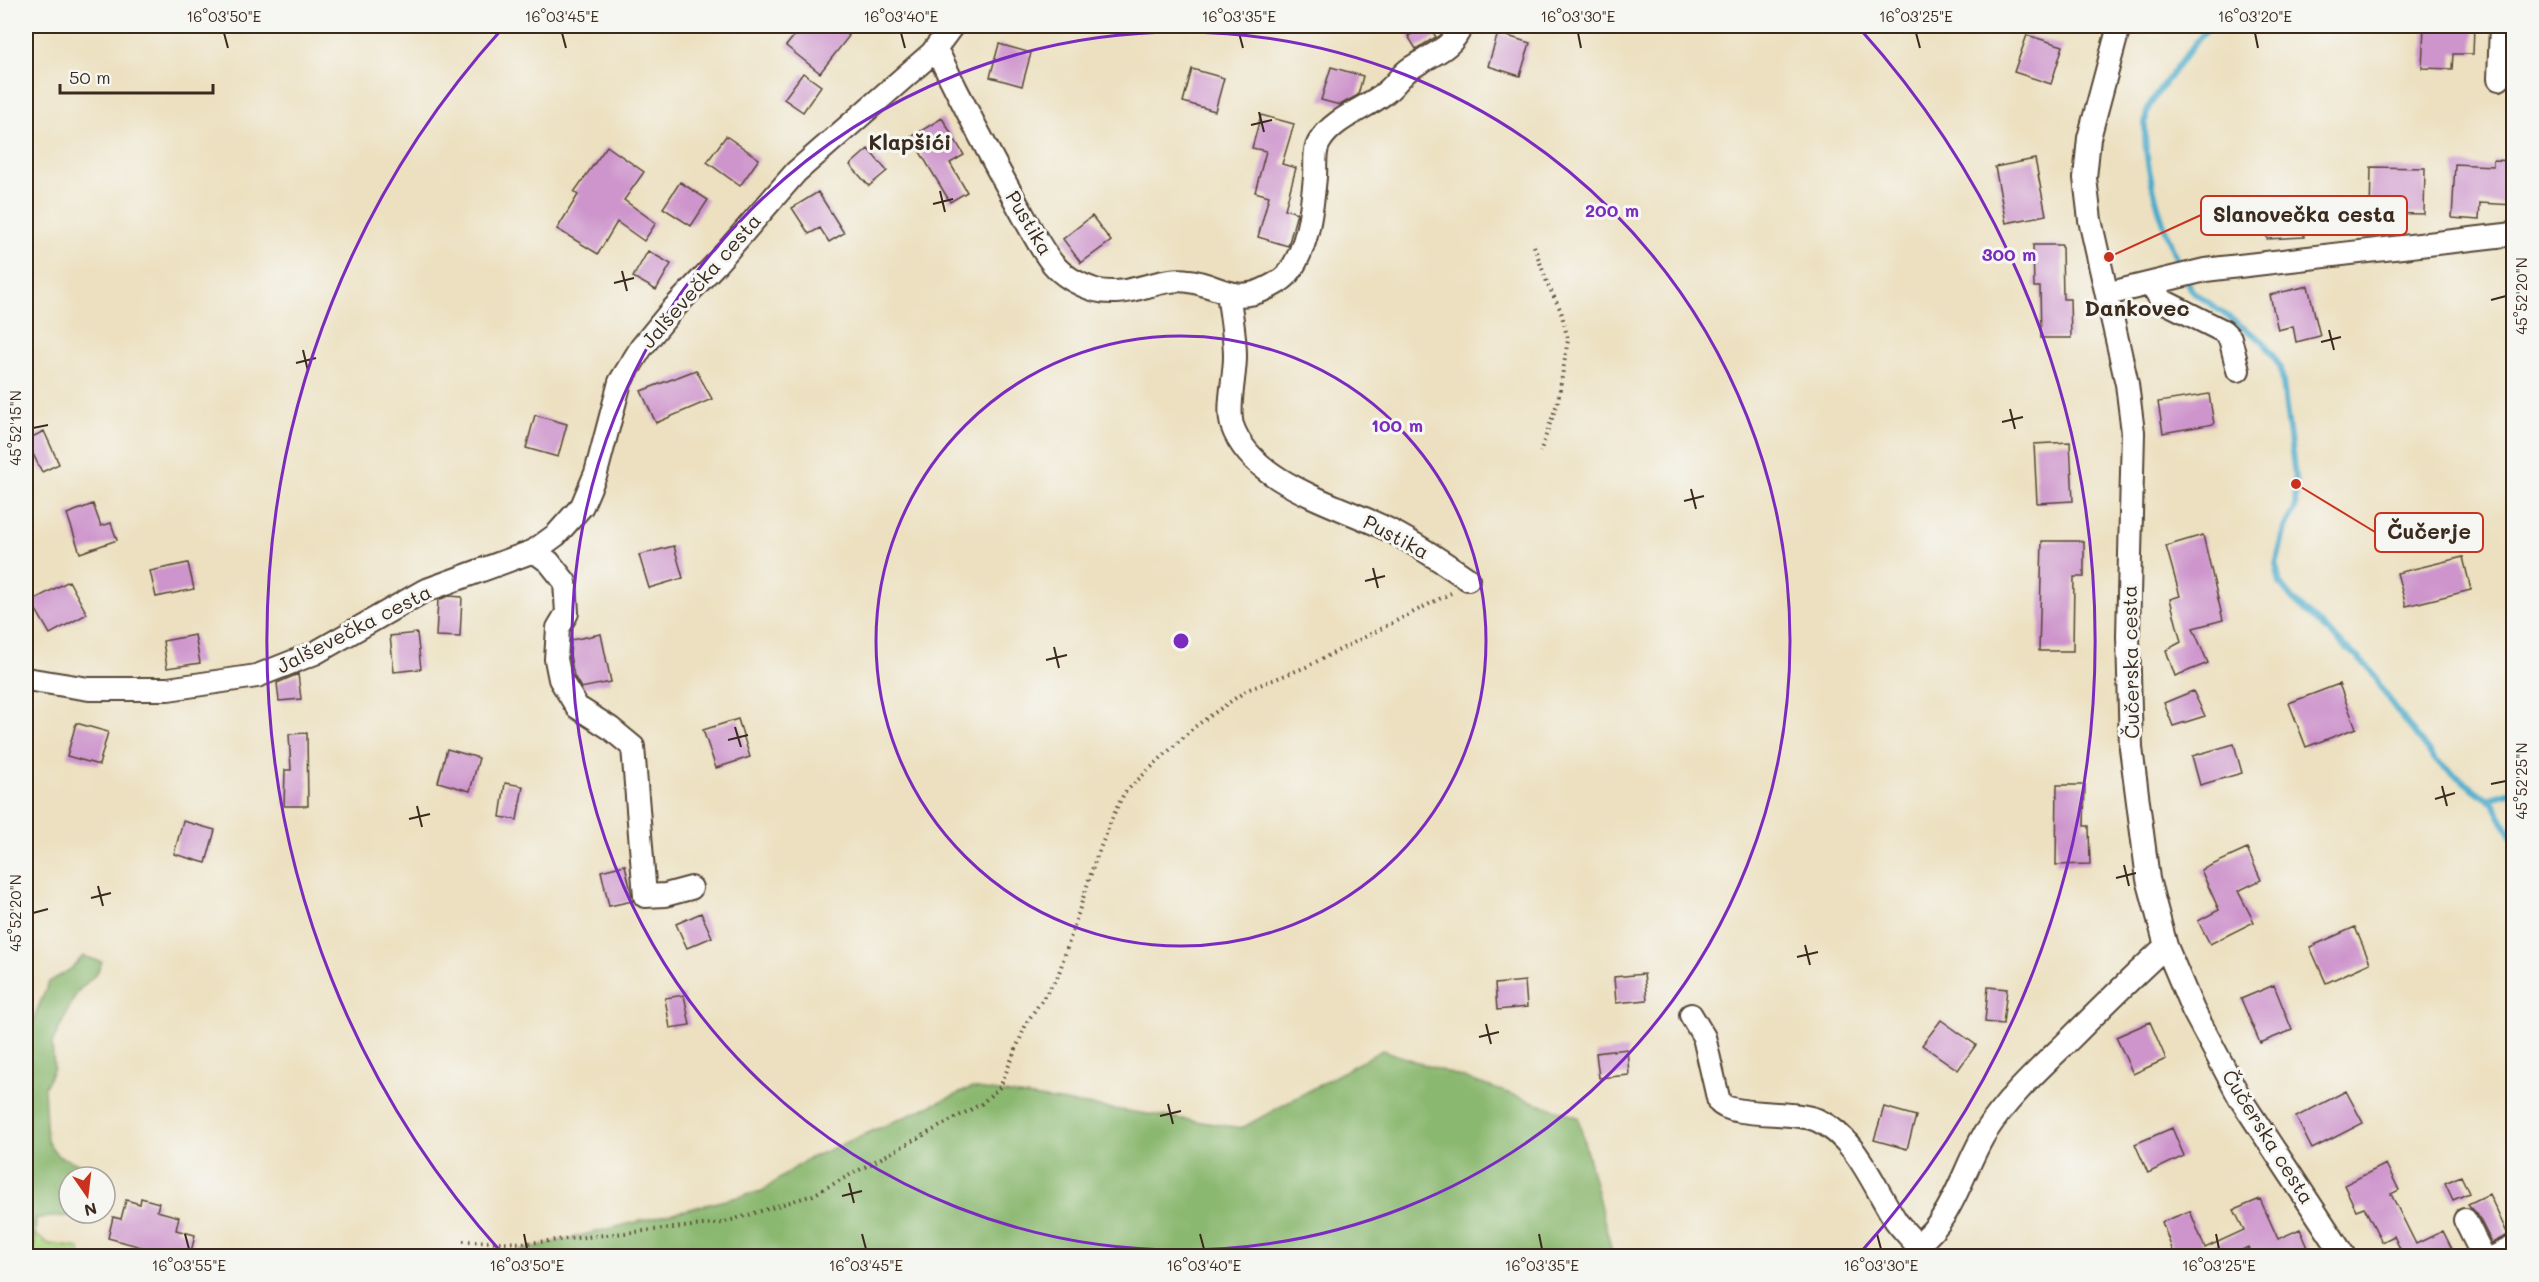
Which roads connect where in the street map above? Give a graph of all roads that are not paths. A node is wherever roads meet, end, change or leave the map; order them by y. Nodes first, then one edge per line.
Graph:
1 (952, 26) edge
2 (1461, 26) edge
3 (2119, 26) edge
4 (2501, 26) edge
5 (936, 49) junction
6 (2499, 79) dead end
7 (2514, 234) edge
8 (2158, 281) junction
9 (1228, 293) junction
10 (2107, 294) junction
11 (2238, 370) dead end
12 (534, 551) junction
13 (1468, 579) road end
14 (26, 679) edge
15 (691, 888) dead end
16 (2166, 946) junction
17 (1691, 1015) dead end
18 (2465, 1220) dead end
19 (2514, 1247) edge
20 (2344, 1257) edge
21 (2483, 1257) edge
22 (2496, 1257) edge

1 - 5 street, Jalševečka cesta
2 - 9 street, Pustika
3 - 10 street, Čučerska cesta
4 - 6 street
5 - 9 street, Pustika
5 - 12 street, Jalševečka cesta
7 - 8 street
8 - 10 street
8 - 11 street
9 - 13 street, Pustika
10 - 16 street, Čučerska cesta
12 - 14 street, Jalševečka cesta
12 - 15 street
16 - 17 street
16 - 20 street, Čučerska cesta
18 - 21 street
19 - 22 street

